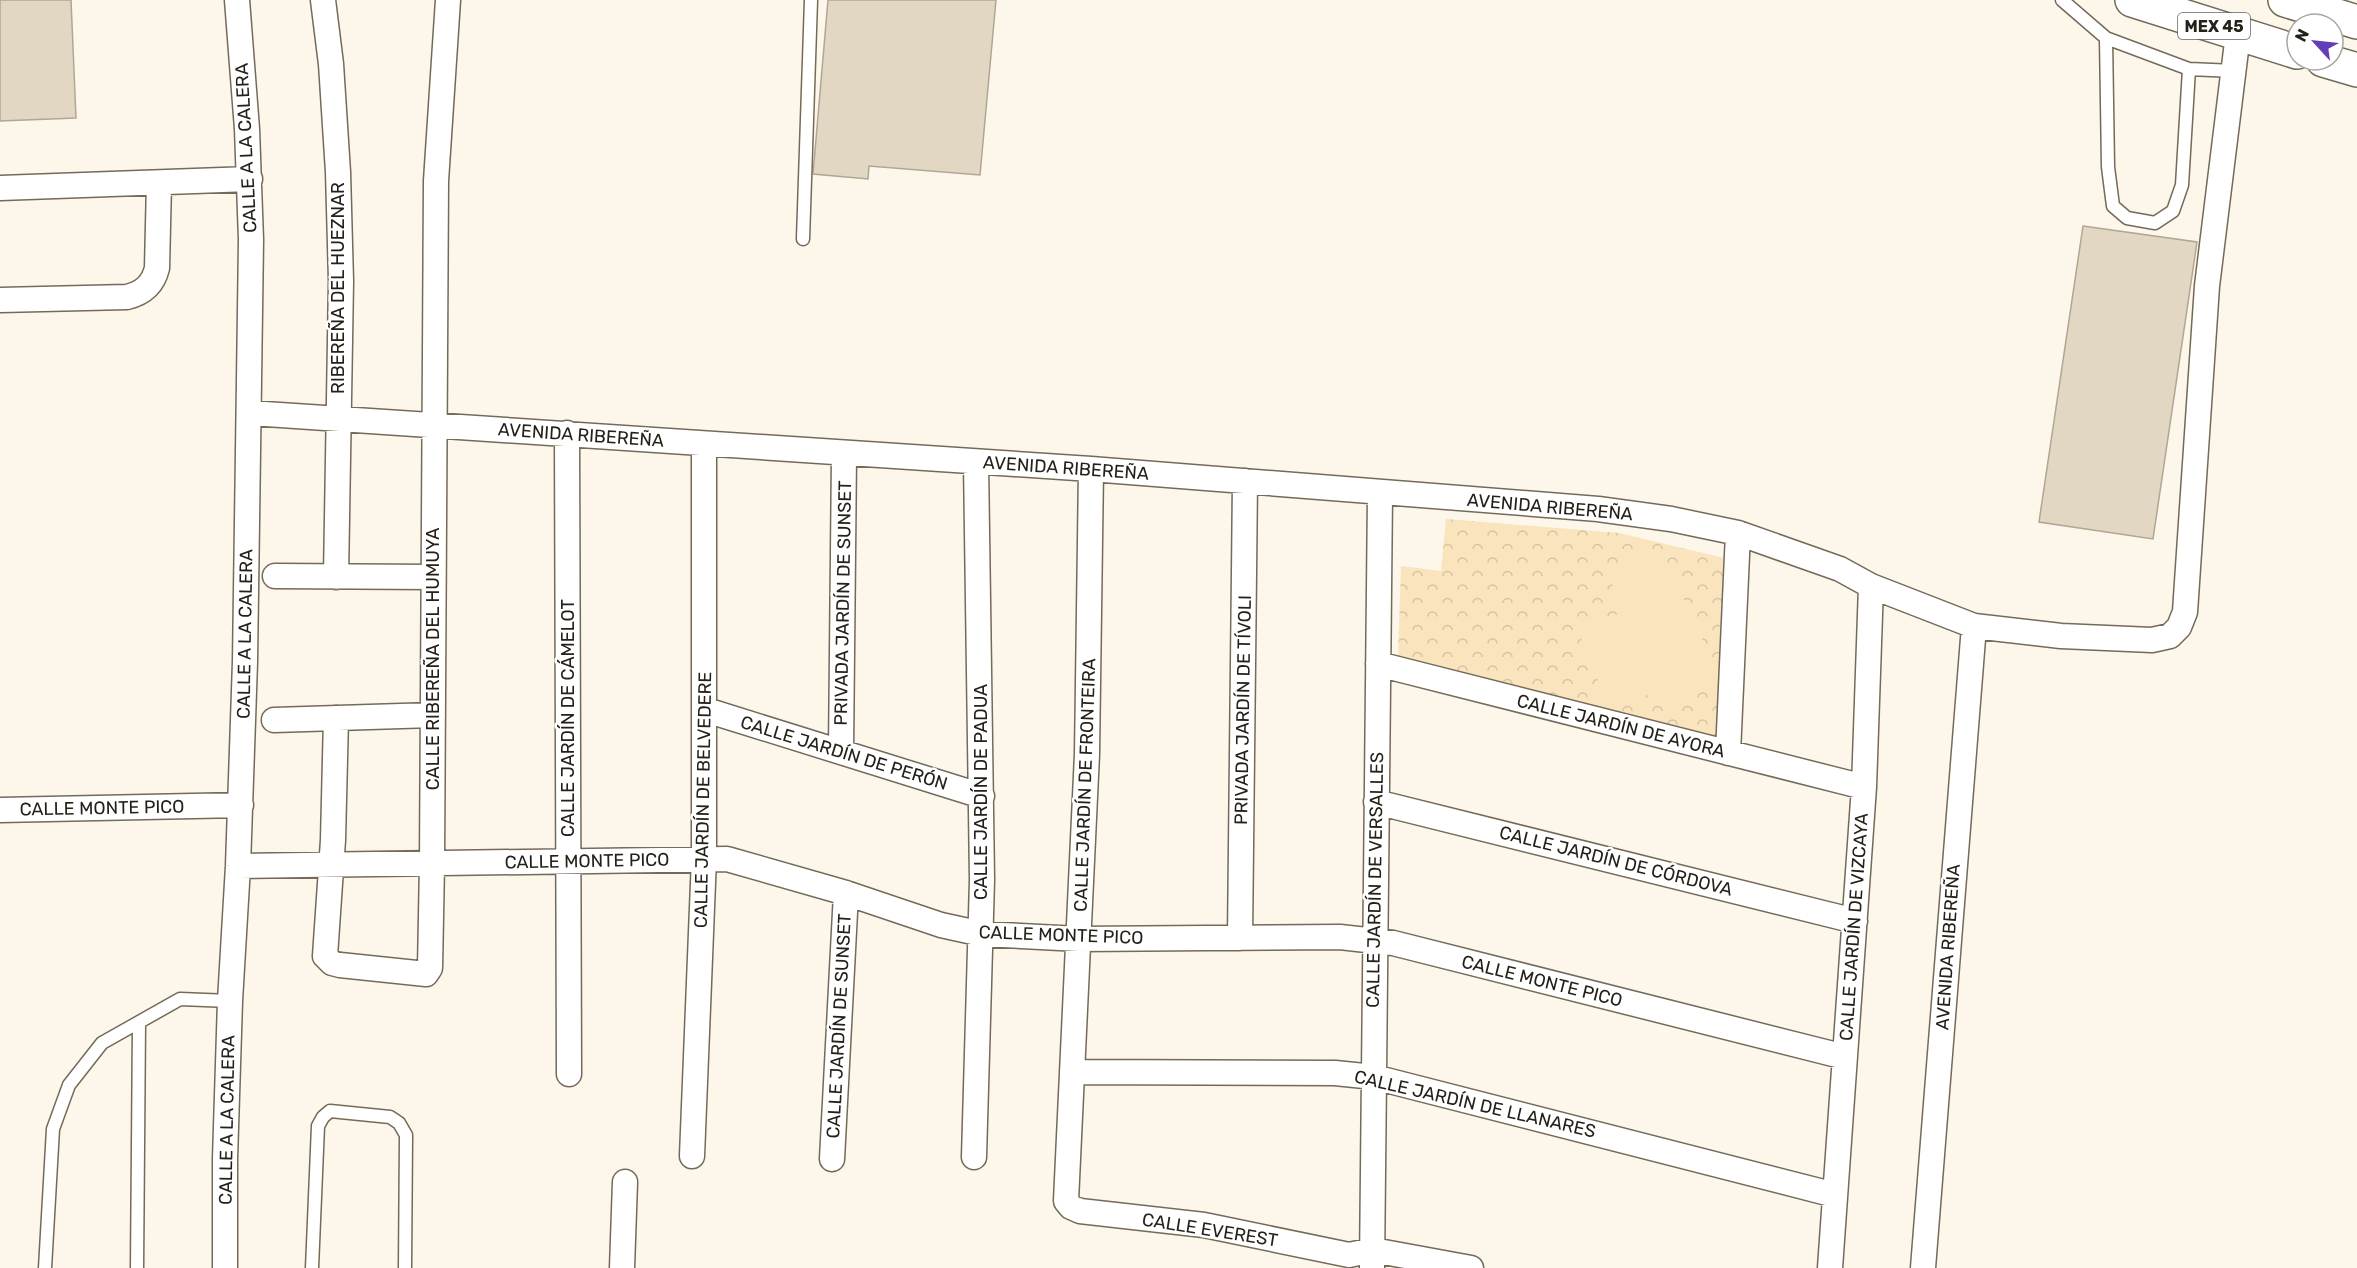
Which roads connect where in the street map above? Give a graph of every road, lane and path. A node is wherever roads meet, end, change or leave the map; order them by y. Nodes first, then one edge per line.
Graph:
1 (237, 0) edge
2 (323, 0) edge
3 (448, 0) edge
4 (811, 0) edge
5 (2062, 0) edge
6 (2132, 0) edge
7 (2285, 0) edge
8 (2357, 22) edge
9 (2238, 34) junction
10 (2106, 38) junction
11 (2285, 48) edge
12 (2189, 69) junction
13 (2234, 71) junction
14 (250, 178) junction
15 (159, 183) junction
16 (0, 188) edge
17 (803, 239) dead end
18 (0, 300) edge
19 (249, 413) junction
20 (338, 418) junction
21 (434, 424) junction
22 (567, 434) junction
23 (704, 444) junction
24 (844, 454) junction
25 (976, 462) junction
26 (1091, 469) junction
27 (1245, 481) junction
28 (1380, 493) junction
29 (1738, 533) junction
30 (275, 576) dead end
31 (336, 576) junction
32 (433, 578) junction
33 (1871, 586) junction
34 (1974, 626) junction
35 (1378, 664) junction
36 (706, 710) junction
37 (433, 715) junction
38 (336, 718) junction
39 (274, 720) dead end
40 (841, 752) junction
41 (1728, 753) junction
42 (1864, 787) junction
43 (982, 796) junction
44 (1376, 802) junction
45 (241, 805) junction
46 (0, 810) edge
47 (704, 858) junction
48 (568, 862) junction
49 (432, 864) junction
50 (332, 865) junction
51 (238, 866) junction
52 (846, 893) junction
53 (1855, 921) junction
54 (982, 934) junction
55 (1240, 938) junction
56 (1079, 939) junction
57 (1374, 940) junction
58 (230, 1001) junction
59 (139, 1022) junction
60 (1845, 1057) junction
61 (1072, 1072) junction
62 (569, 1074) dead end
63 (1374, 1077) junction
64 (692, 1156) dead end
65 (974, 1157) dead end
66 (832, 1159) dead end
67 (625, 1182) dead end
68 (1835, 1195) junction
69 (1071, 1207) joint
70 (1364, 1260) edge
71 (45, 1268) edge
72 (137, 1268) edge
73 (225, 1268) edge
74 (312, 1268) edge
75 (405, 1268) edge
76 (622, 1268) edge
77 (1471, 1268) edge
78 (1830, 1268) edge
79 (1923, 1268) edge

1 - 14 street, CALLE A LA CALERA
2 - 20 street, RIBEREÑA DEL HUEZNAR
3 - 21 street, CALLE RIBEREÑA DEL HUMUYA
4 - 17 lane
5 - 10 lane
6 - 9 highway, MEX 45
7 - 8 highway
9 - 11 highway, MEX 45
9 - 13 street, AVENIDA RIBEREÑA
10 - 12 lane
10 - 12 lane
12 - 13 lane
13 - 34 street, AVENIDA RIBEREÑA
14 - 15 street
14 - 19 street, CALLE A LA CALERA
15 - 16 street
15 - 18 street
19 - 20 street, AVENIDA RIBEREÑA
19 - 45 street, CALLE A LA CALERA
20 - 21 street, AVENIDA RIBEREÑA
20 - 31 street, RIBEREÑA DEL HUEZNAR
21 - 22 street, AVENIDA RIBEREÑA
21 - 32 street, CALLE RIBEREÑA DEL HUMUYA
22 - 23 street, AVENIDA RIBEREÑA
22 - 48 street, CALLE JARDÍN DE CÁMELOT
23 - 24 street, AVENIDA RIBEREÑA
23 - 36 street, CALLE JARDÍN DE BELVEDERE
24 - 25 street, AVENIDA RIBEREÑA
24 - 40 street, PRIVADA JARDÍN DE SUNSET
25 - 26 street, AVENIDA RIBEREÑA
25 - 43 street, CALLE JARDÍN DE PADUA
26 - 27 street, AVENIDA RIBEREÑA
26 - 56 street, CALLE JARDÍN DE FRONTEIRA
27 - 28 street, AVENIDA RIBEREÑA
27 - 55 street, PRIVADA JARDÍN DE TÍVOLI
28 - 29 street, AVENIDA RIBEREÑA
28 - 35 street, CALLE JARDÍN DE VERSALLES
29 - 33 street, AVENIDA RIBEREÑA
29 - 41 street
30 - 31 street
31 - 32 street
32 - 37 street, CALLE RIBEREÑA DEL HUMUYA
33 - 34 street, AVENIDA RIBEREÑA
33 - 42 street, CALLE JARDÍN DE VIZCAYA
34 - 79 street, AVENIDA RIBEREÑA
35 - 41 street, CALLE JARDÍN DE AYORA
35 - 44 street, CALLE JARDÍN DE VERSALLES
36 - 40 street, CALLE JARDÍN DE PERÓN
36 - 47 street, CALLE JARDÍN DE BELVEDERE
37 - 38 street
37 - 49 street, CALLE RIBEREÑA DEL HUMUYA
38 - 39 street
38 - 50 street, CALLE RIBEREÑA DEL HUMUYA
40 - 43 street, CALLE JARDÍN DE PERÓN
41 - 42 street, CALLE JARDÍN DE AYORA
42 - 53 street, CALLE JARDÍN DE VIZCAYA
43 - 54 street, CALLE JARDÍN DE PADUA
44 - 53 street, CALLE JARDÍN DE CÓRDOVA
44 - 57 street, CALLE JARDÍN DE VERSALLES
45 - 46 street, CALLE MONTE PICO
45 - 51 street, CALLE A LA CALERA
47 - 48 street, CALLE MONTE PICO
47 - 52 street, CALLE MONTE PICO
47 - 64 street, CALLE JARDÍN DE BELVEDERE
48 - 49 street, CALLE MONTE PICO
48 - 62 street, CALLE JARDÍN DE CÁMELOT
49 - 50 street, CALLE MONTE PICO
49 - 50 street, CALLE RIBEREÑA DEL HUMUYA
50 - 51 street, CALLE MONTE PICO
51 - 58 street, CALLE A LA CALERA
52 - 54 street, CALLE MONTE PICO
52 - 66 street, CALLE JARDÍN DE SUNSET
53 - 60 street, CALLE JARDÍN DE VIZCAYA
54 - 56 street, CALLE MONTE PICO
54 - 65 street, CALLE JARDÍN DE PADUA
55 - 56 street, CALLE MONTE PICO
55 - 57 street, CALLE MONTE PICO
56 - 61 street, CALLE JARDÍN DE FRONTEIRA
57 - 60 street, CALLE MONTE PICO
57 - 63 street, CALLE JARDÍN DE VERSALLES
58 - 59 lane
58 - 73 street, CALLE A LA CALERA
59 - 71 lane
59 - 72 lane
60 - 68 street, CALLE JARDÍN DE VIZCAYA
61 - 63 street, CALLE JARDÍN DE LLANARES
61 - 69 street, CALLE JARDÍN DE FRONTEIRA
63 - 68 street, CALLE JARDÍN DE LLANARES
63 - 70 street, CALLE JARDÍN DE VERSALLES
67 - 76 street
68 - 78 street, CALLE JARDÍN DE VIZCAYA
69 - 70 street, CALLE EVEREST
70 - 77 street, CALLE EVEREST
74 - 75 lane

